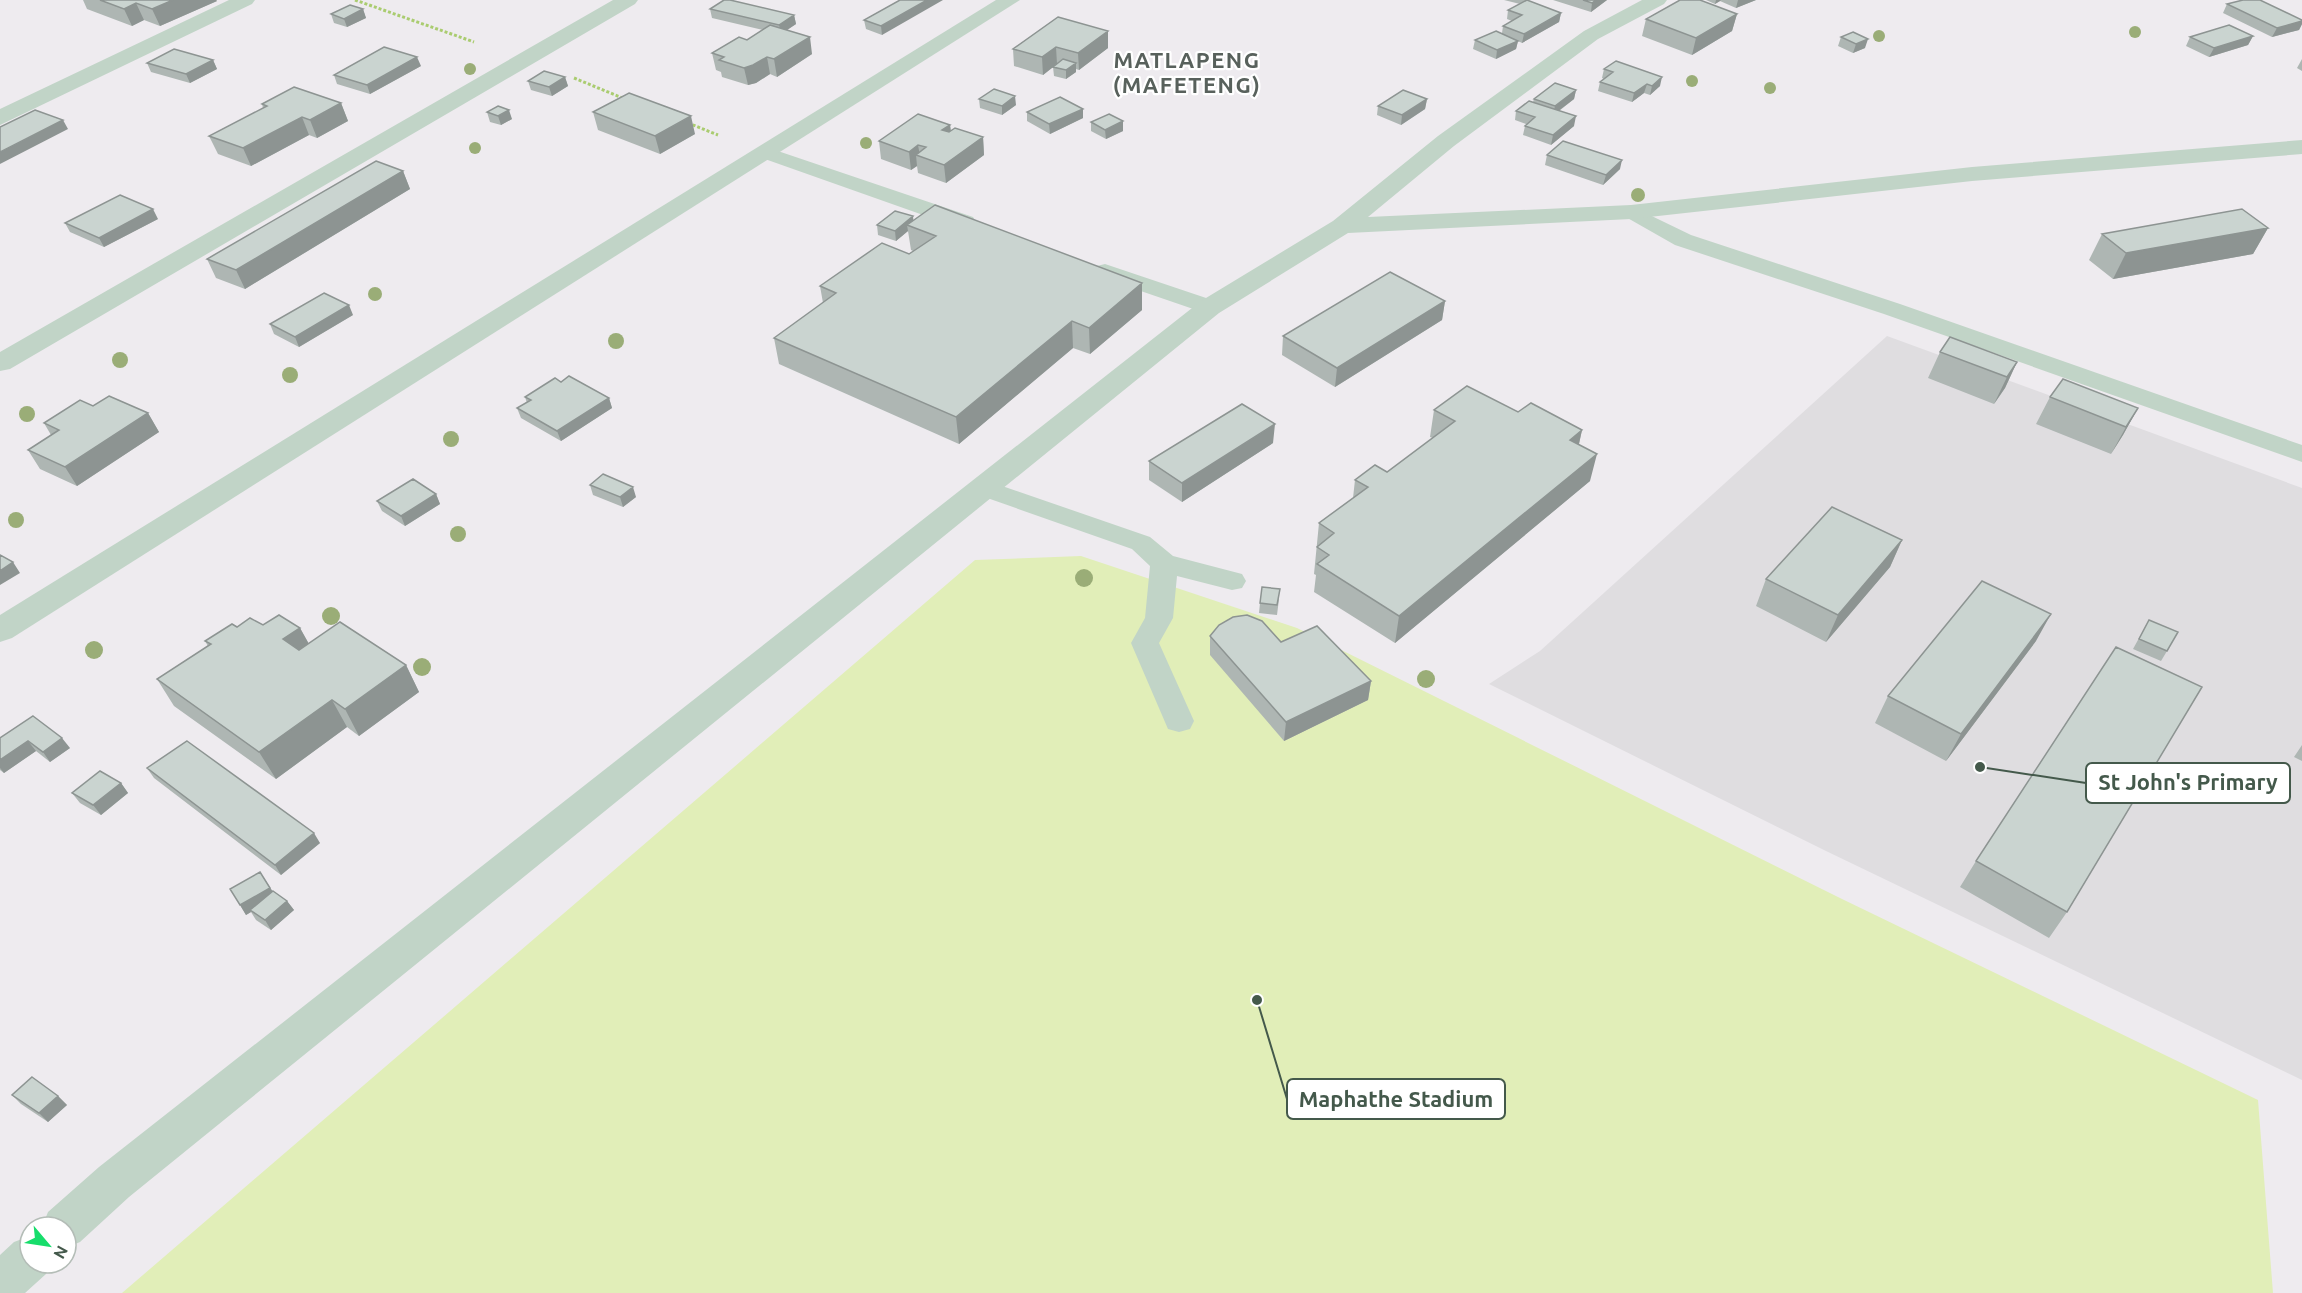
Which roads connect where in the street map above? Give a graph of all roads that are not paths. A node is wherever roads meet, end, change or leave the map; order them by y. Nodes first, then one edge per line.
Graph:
1 (245, 0) edge
2 (628, 0) edge
3 (1010, 0) edge
4 (1657, 0) edge
5 (0, 118) edge
6 (2302, 147) edge
7 (766, 153) junction
8 (1631, 212) junction
9 (1342, 226) junction
10 (988, 230) edge
11 (1088, 265) edge
12 (1210, 308) junction
13 (0, 363) edge
14 (2302, 454) edge
15 (982, 487) junction
16 (1164, 563) junction
17 (1232, 581) dead end
18 (0, 630) edge
19 (1179, 721) dead end
20 (78, 1215) edge
21 (18, 1269) edge
22 (0, 1285) edge

1 - 5 street
2 - 13 street
3 - 7 street
4 - 9 street
6 - 8 street
7 - 10 lane
7 - 18 street
8 - 9 street
8 - 14 lane
9 - 12 street
11 - 12 lane
12 - 15 street
15 - 16 lane
15 - 20 street
16 - 17 lane
16 - 19 lane
21 - 22 street

